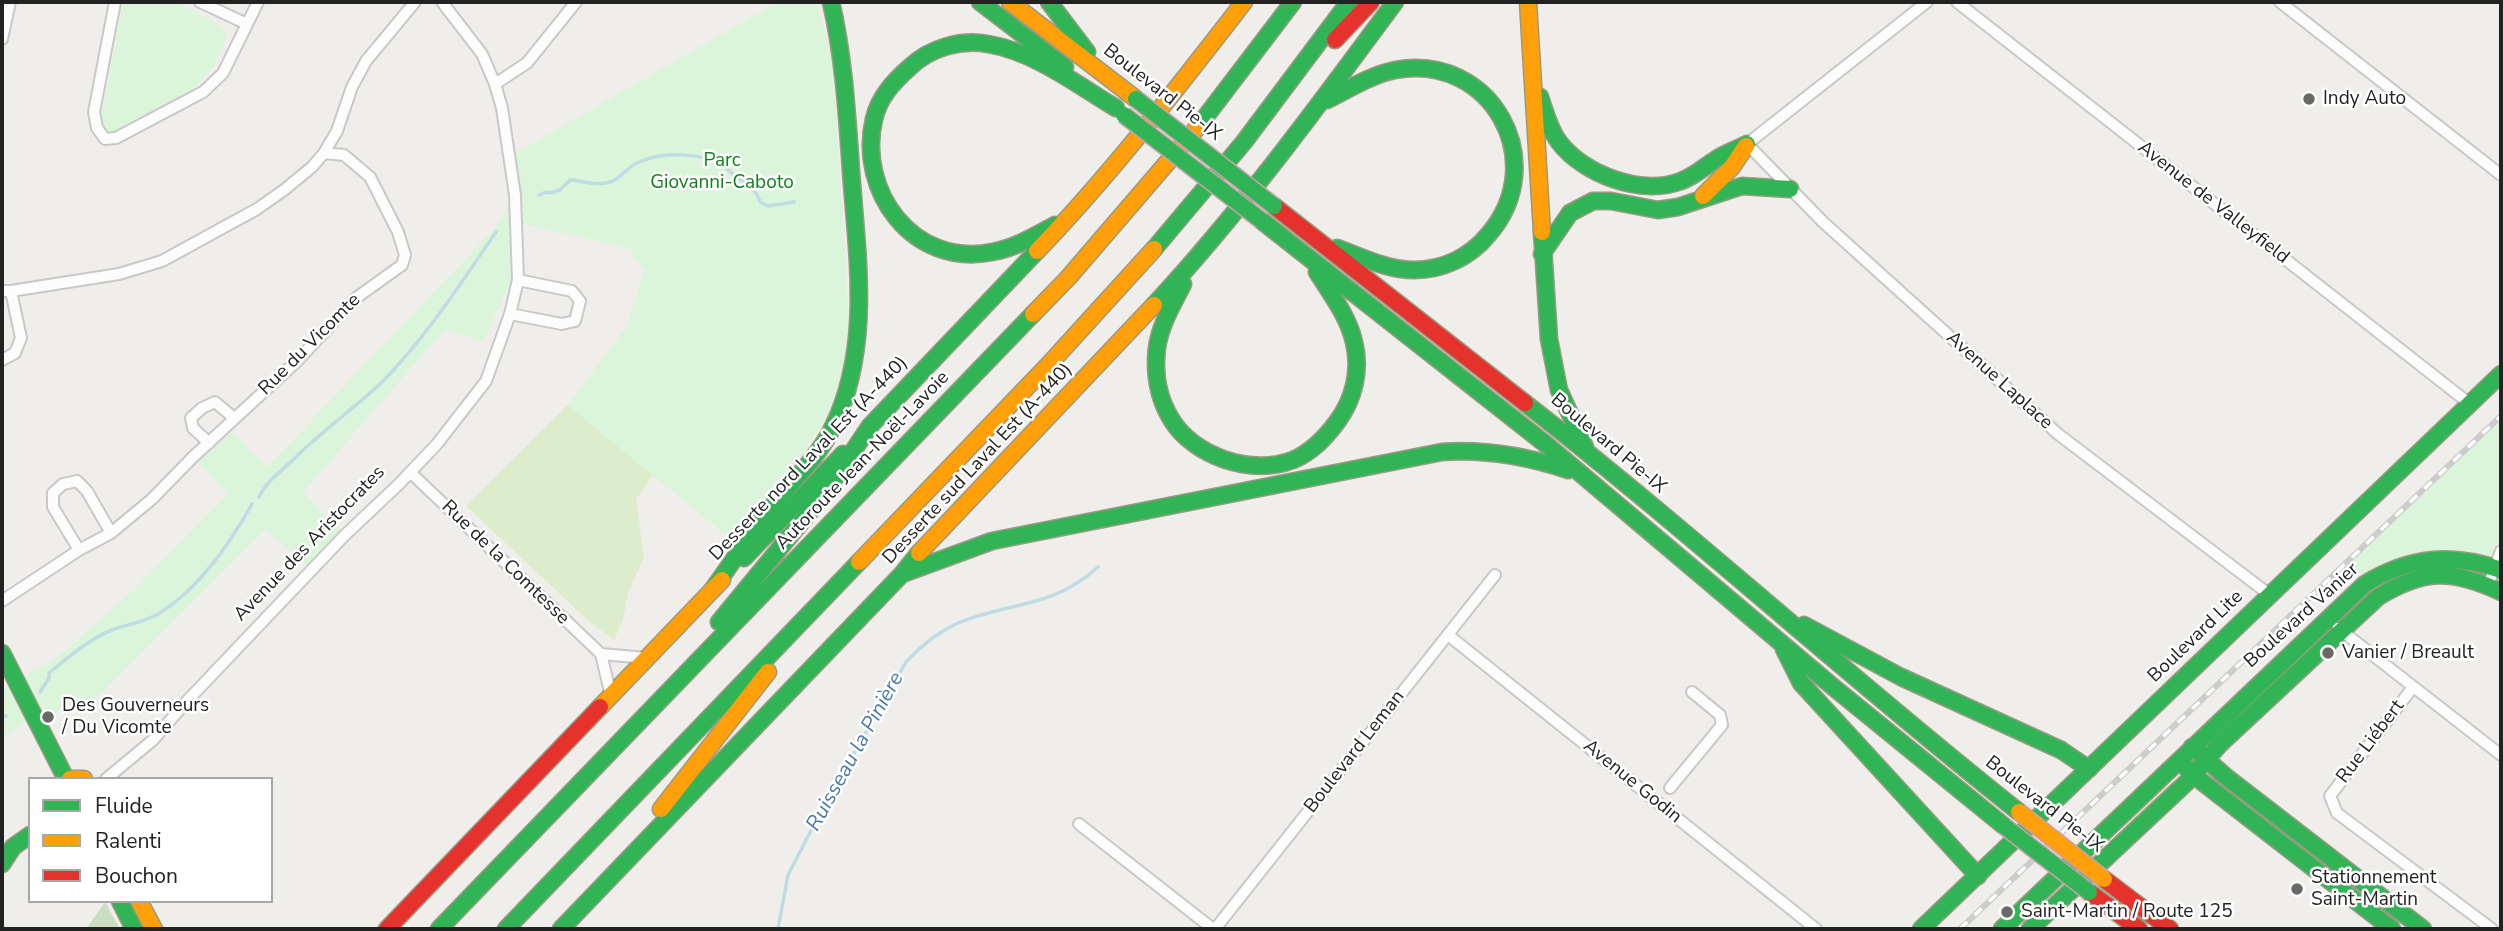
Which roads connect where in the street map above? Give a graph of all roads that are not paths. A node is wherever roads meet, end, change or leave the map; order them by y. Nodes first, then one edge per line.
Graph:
1 (10, 2) edge
2 (115, 2) edge
3 (200, 2) edge
4 (258, 2) edge
5 (415, 2) edge
6 (442, 2) edge
7 (576, 2) edge
8 (831, 2) edge
9 (979, 2) edge
10 (1010, 2) edge
11 (1049, 2) edge
12 (1227, 2) edge
13 (1244, 2) edge
14 (1293, 2) edge
15 (1349, 2) edge
16 (1371, 2) edge
17 (1395, 2) edge
18 (1528, 2) edge
19 (1927, 2) edge
20 (1957, 2) edge
21 (2280, 2) edge
22 (247, 24) junction
23 (2, 38) edge
24 (1212, 44) junction
25 (1100, 71) junction
26 (1532, 78) junction
27 (495, 84) junction
28 (1322, 103) junction
29 (1120, 111) junction
30 (1269, 111) junction
31 (1747, 144) junction
32 (324, 153) junction
33 (2501, 175) edge
34 (1790, 189) junction
35 (1703, 196) junction
36 (1067, 220) junction
37 (1322, 243) junction
38 (1542, 254) junction
39 (1308, 258) junction
40 (1194, 262) junction
41 (518, 280) junction
42 (6, 291) edge
43 (510, 314) junction
44 (2, 360) edge
45 (2501, 374) edge
46 (2470, 404) junction
47 (234, 418) junction
48 (870, 426) junction
49 (209, 443) junction
50 (1588, 452) junction
51 (410, 472) junction
52 (1579, 474) junction
53 (111, 533) junction
54 (79, 550) junction
55 (2501, 551) edge
56 (2498, 569) edge
57 (902, 574) junction
58 (1495, 575) dead end
59 (713, 589) junction
60 (2495, 589) edge
61 (827, 594) junction
62 (2270, 594) junction
63 (2, 601) edge
64 (1771, 608) junction
65 (2328, 619) junction
66 (2341, 630) junction
67 (1448, 635) junction
68 (1780, 641) junction
69 (2, 653) edge
70 (601, 654) junction
71 (648, 658) junction
72 (2413, 687) junction
73 (1692, 692) dead end
74 (611, 696) junction
75 (639, 721) junction
76 (2192, 747) junction
77 (2501, 755) edge
78 (2206, 760) junction
79 (2179, 761) junction
80 (2090, 769) junction
81 (2193, 775) junction
82 (67, 777) edge
83 (108, 777) edge
84 (1670, 788) dead end
85 (1079, 824) dead end
86 (28, 836) edge
87 (2, 864) edge
88 (612, 876) junction
89 (1978, 876) junction
90 (121, 903) edge
91 (140, 903) edge
92 (134, 929) edge
93 (154, 929) edge
94 (387, 929) edge
95 (439, 929) edge
96 (506, 929) edge
97 (562, 929) edge
98 (1214, 929) edge
99 (1816, 929) edge
100 (1921, 929) edge
101 (2002, 929) edge
102 (2030, 929) edge
103 (2139, 929) edge
104 (2170, 929) edge
105 (2392, 929) edge
106 (2423, 929) edge
107 (2492, 929) edge

1 - 23 street
2 - 22 street
3 - 22 street
4 - 22 street
5 - 32 street
6 - 27 street, Avenue des Aristocrates
7 - 27 street
8 - 59 main road
9 - 29 main road, Boulevard Pie-IX
10 - 25 main road, Boulevard Pie-IX
11 - 25 main road
12 - 24 main road
13 - 24 main road, Desserte nord Laval Est (A-440)
14 - 75 main road, Autoroute Jean-Noël-Lavoie
15 - 30 main road
16 - 30 main road
17 - 28 main road, Desserte sud Laval Est (A-440)
18 - 26 main road
19 - 31 street
20 - 46 street, Avenue de Valleyfield
21 - 33 street
24 - 36 main road, Desserte nord Laval Est (A-440)
25 - 37 main road, Boulevard Pie-IX, bridge
26 - 31 main road
26 - 38 main road
27 - 41 street, Avenue des Aristocrates
28 - 37 main road
28 - 40 main road, Desserte sud Laval Est (A-440)
29 - 36 main road
29 - 39 main road, Boulevard Pie-IX, bridge
30 - 61 main road
31 - 34 street, Avenue Laplace
31 - 35 main road
32 - 42 street
32 - 47 street, Rue du Vicomte
34 - 35 main road
34 - 62 street, Avenue Laplace
35 - 38 main road
36 - 48 main road, Desserte nord Laval Est (A-440)
37 - 50 main road, Boulevard Pie-IX
38 - 50 main road
39 - 40 main road
39 - 52 main road, Boulevard Pie-IX
40 - 57 main road, Desserte sud Laval Est (A-440)
41 - 43 street, Avenue des Aristocrates
41 - 43 street
42 - 44 street
43 - 51 street, Avenue des Aristocrates
45 - 46 main road, Boulevard Lite
46 - 62 main road, Boulevard Lite
47 - 49 street, Rue du Vicomte
47 - 49 street
48 - 59 main road, Desserte nord Laval Est (A-440)
48 - 75 main road
49 - 53 street, Rue du Vicomte
50 - 64 main road, Boulevard Pie-IX
51 - 70 street, Rue de la Comtesse
51 - 83 street, Avenue des Aristocrates
52 - 57 main road
52 - 68 main road, Boulevard Pie-IX
53 - 54 street, Rue du Vicomte
53 - 54 street
54 - 63 street, Rue du Vicomte
55 - 56 street
56 - 60 street
56 - 65 main road, Boulevard Vanier
57 - 88 main road, Desserte sud Laval Est (A-440)
58 - 67 street, Boulevard Leman
59 - 71 main road, Desserte nord Laval Est (A-440)
60 - 66 main road, Boulevard Vanier
61 - 88 main road
61 - 96 main road
62 - 80 main road, Boulevard Lite
64 - 80 main road
64 - 104 main road, Boulevard Pie-IX, bridge
65 - 66 street
65 - 76 main road, Boulevard Vanier
66 - 72 street
66 - 78 main road, Boulevard Vanier
67 - 98 street, Boulevard Leman
67 - 99 street, Avenue Godin
68 - 89 main road
68 - 103 main road, Boulevard Pie-IX, bridge
69 - 82 main road
70 - 71 street
70 - 74 street
71 - 74 main road, Desserte nord Laval Est (A-440)
72 - 77 street
72 - 107 street, Rue Liébert
73 - 84 street
74 - 94 main road, Desserte nord Laval Est (A-440)
75 - 95 main road, Autoroute Jean-Noël-Lavoie
76 - 78 main road
76 - 79 main road, Boulevard Vanier
78 - 81 main road, Boulevard Vanier
78 - 106 main road
79 - 81 main road
79 - 101 main road, Boulevard Vanier
80 - 89 main road, Boulevard Lite
81 - 102 main road, Boulevard Vanier
81 - 105 main road
85 - 98 street
86 - 87 main road
88 - 97 main road, Desserte sud Laval Est (A-440)
89 - 100 main road, Boulevard Lite
90 - 92 main road
91 - 93 main road

